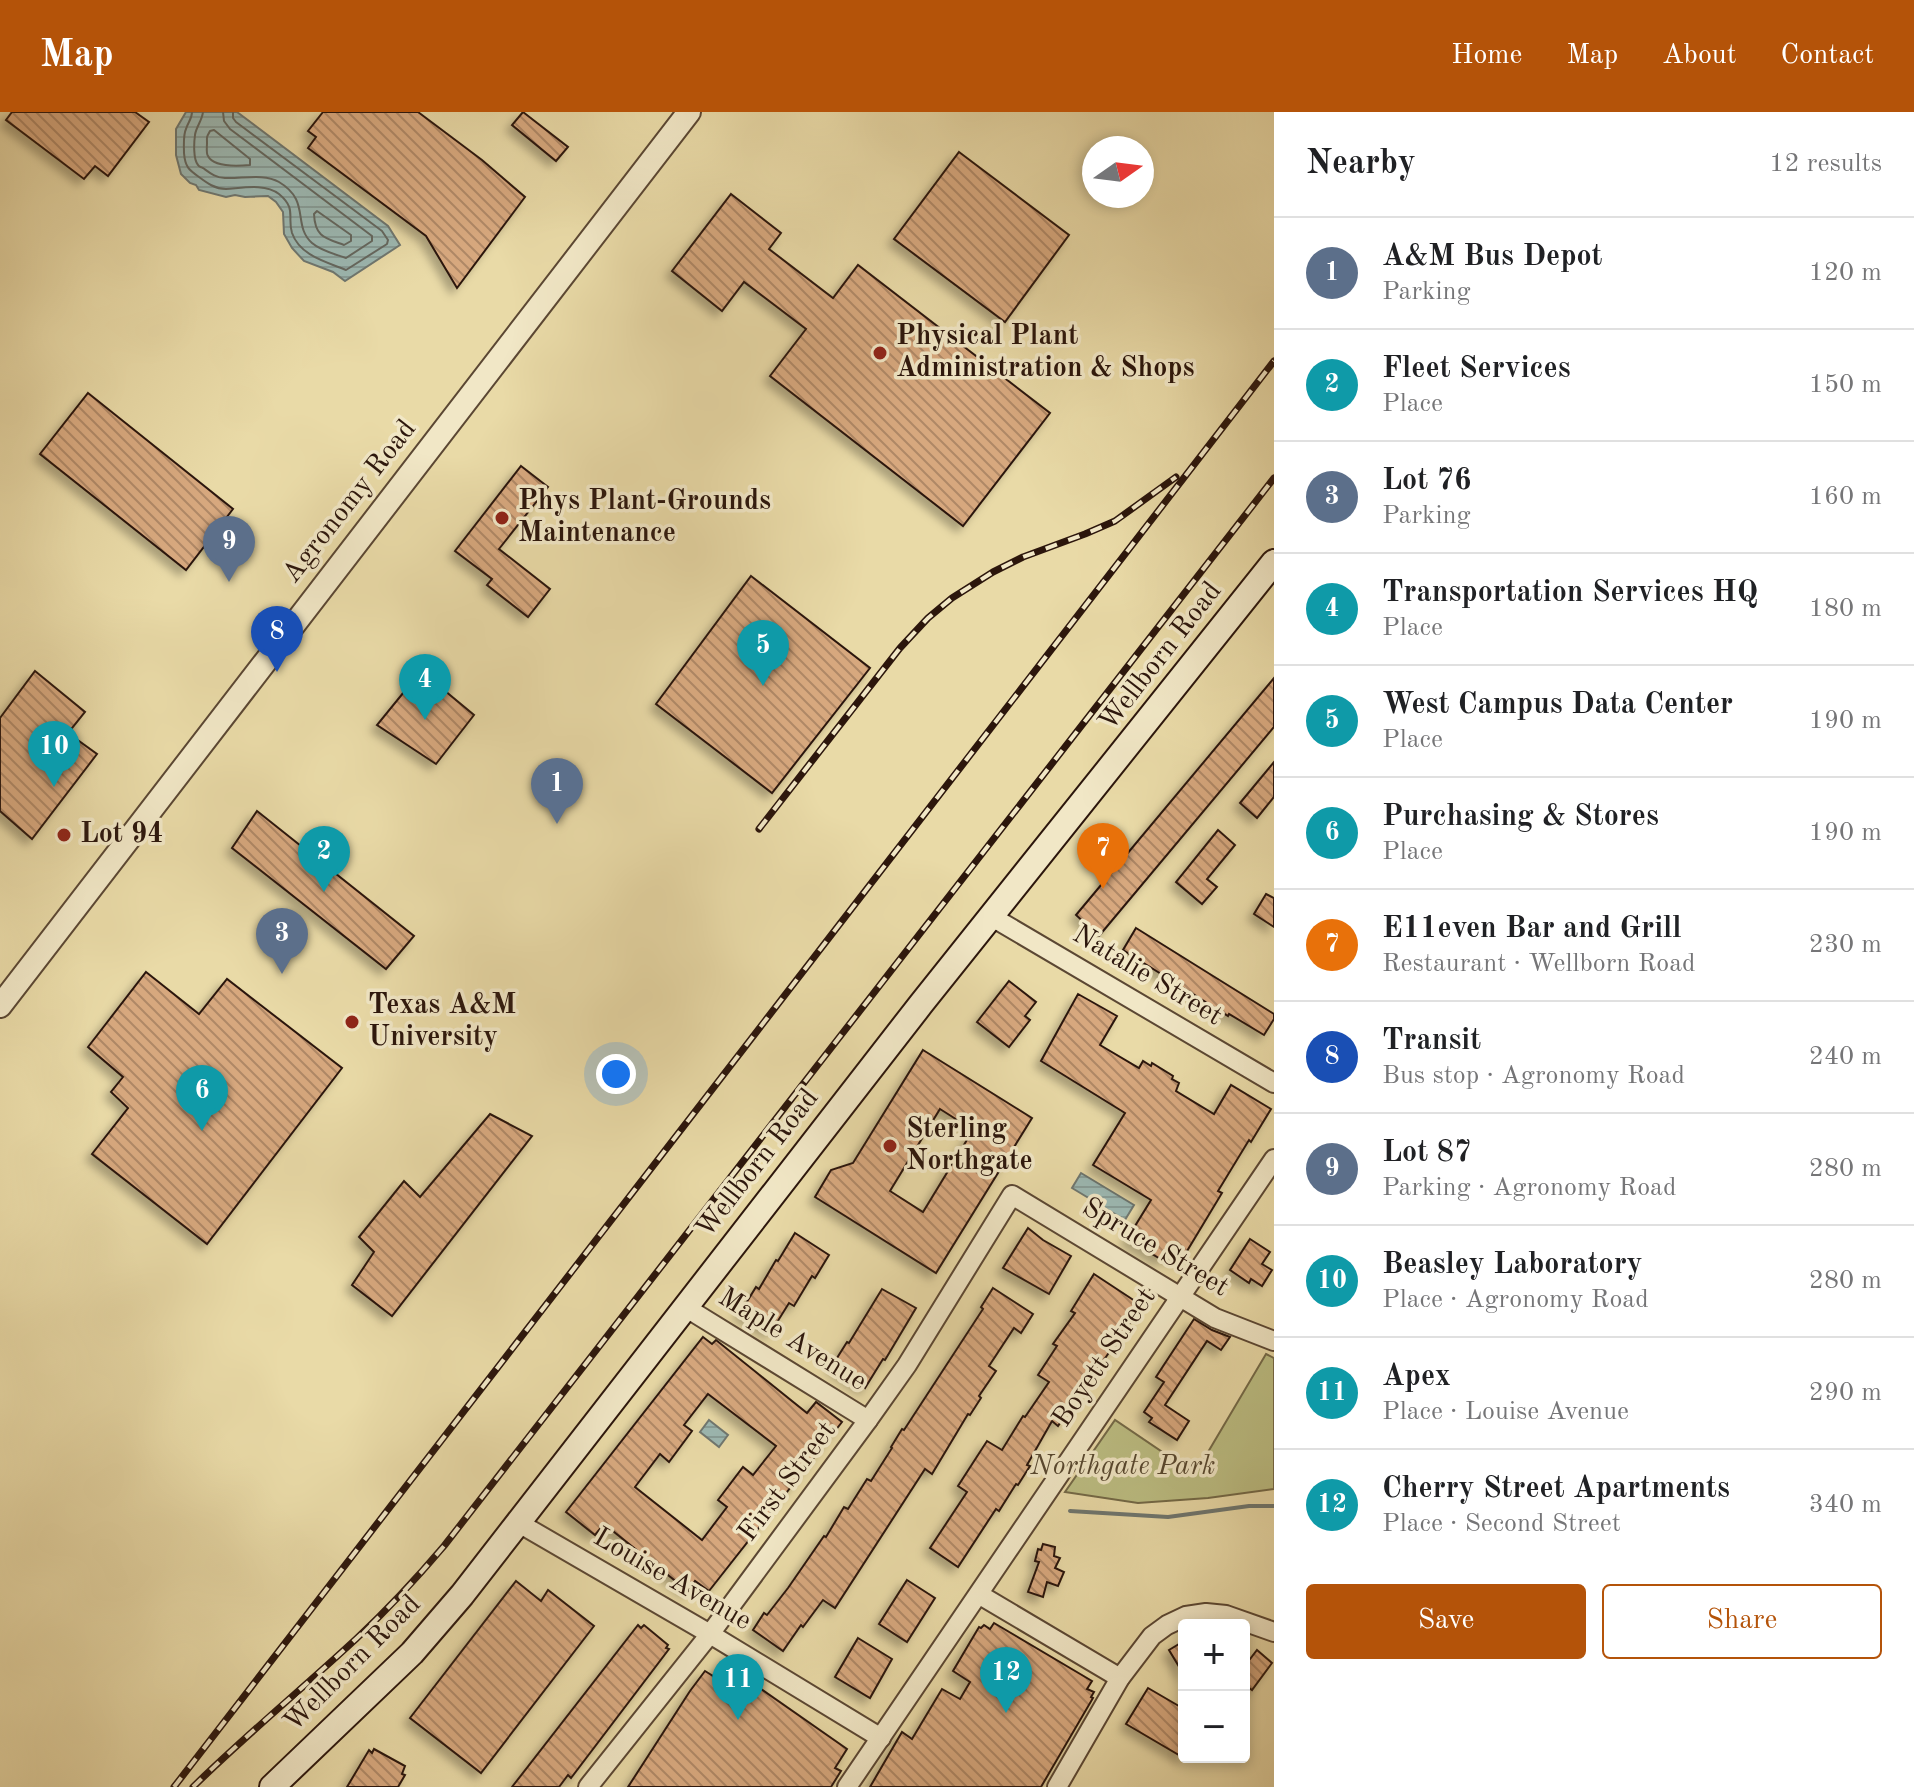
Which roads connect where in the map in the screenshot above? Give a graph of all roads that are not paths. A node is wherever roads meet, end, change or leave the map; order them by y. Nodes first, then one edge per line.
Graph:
1 (689, 112) edge
2 (1274, 562) edge
3 (992, 917) junction
4 (0, 1006) edge
5 (1274, 1083) edge
6 (1274, 1159) edge
7 (1012, 1195) joint
8 (1180, 1297) junction
9 (685, 1307) junction
10 (1274, 1341) edge
11 (868, 1420) junction
12 (517, 1522) junction
13 (980, 1595) junction
14 (1274, 1632) edge
15 (710, 1634) junction
16 (1120, 1678) junction
17 (881, 1738) junction
18 (272, 1787) edge
19 (588, 1787) edge
20 (847, 1787) edge
21 (1057, 1787) edge

1 - 4 street, Agronomy Road
2 - 3 main road, Wellborn Road
3 - 5 street, Natalie Street
3 - 9 main road, Wellborn Road
6 - 8 street, Boyett Street
7 - 8 street, Spruce Street
7 - 11 street, First Street
8 - 10 street, Spruce Street
8 - 13 street, Boyett Street
9 - 11 street, Maple Avenue
9 - 12 main road, Wellborn Road
11 - 15 street, First Street
12 - 15 street, Louise Avenue
12 - 18 main road, Wellborn Road
13 - 16 street
13 - 17 street, Boyett Street
14 - 16 street
15 - 17 street, Louise Avenue
15 - 19 street, First Street
16 - 21 street
17 - 20 street, Boyett Street

